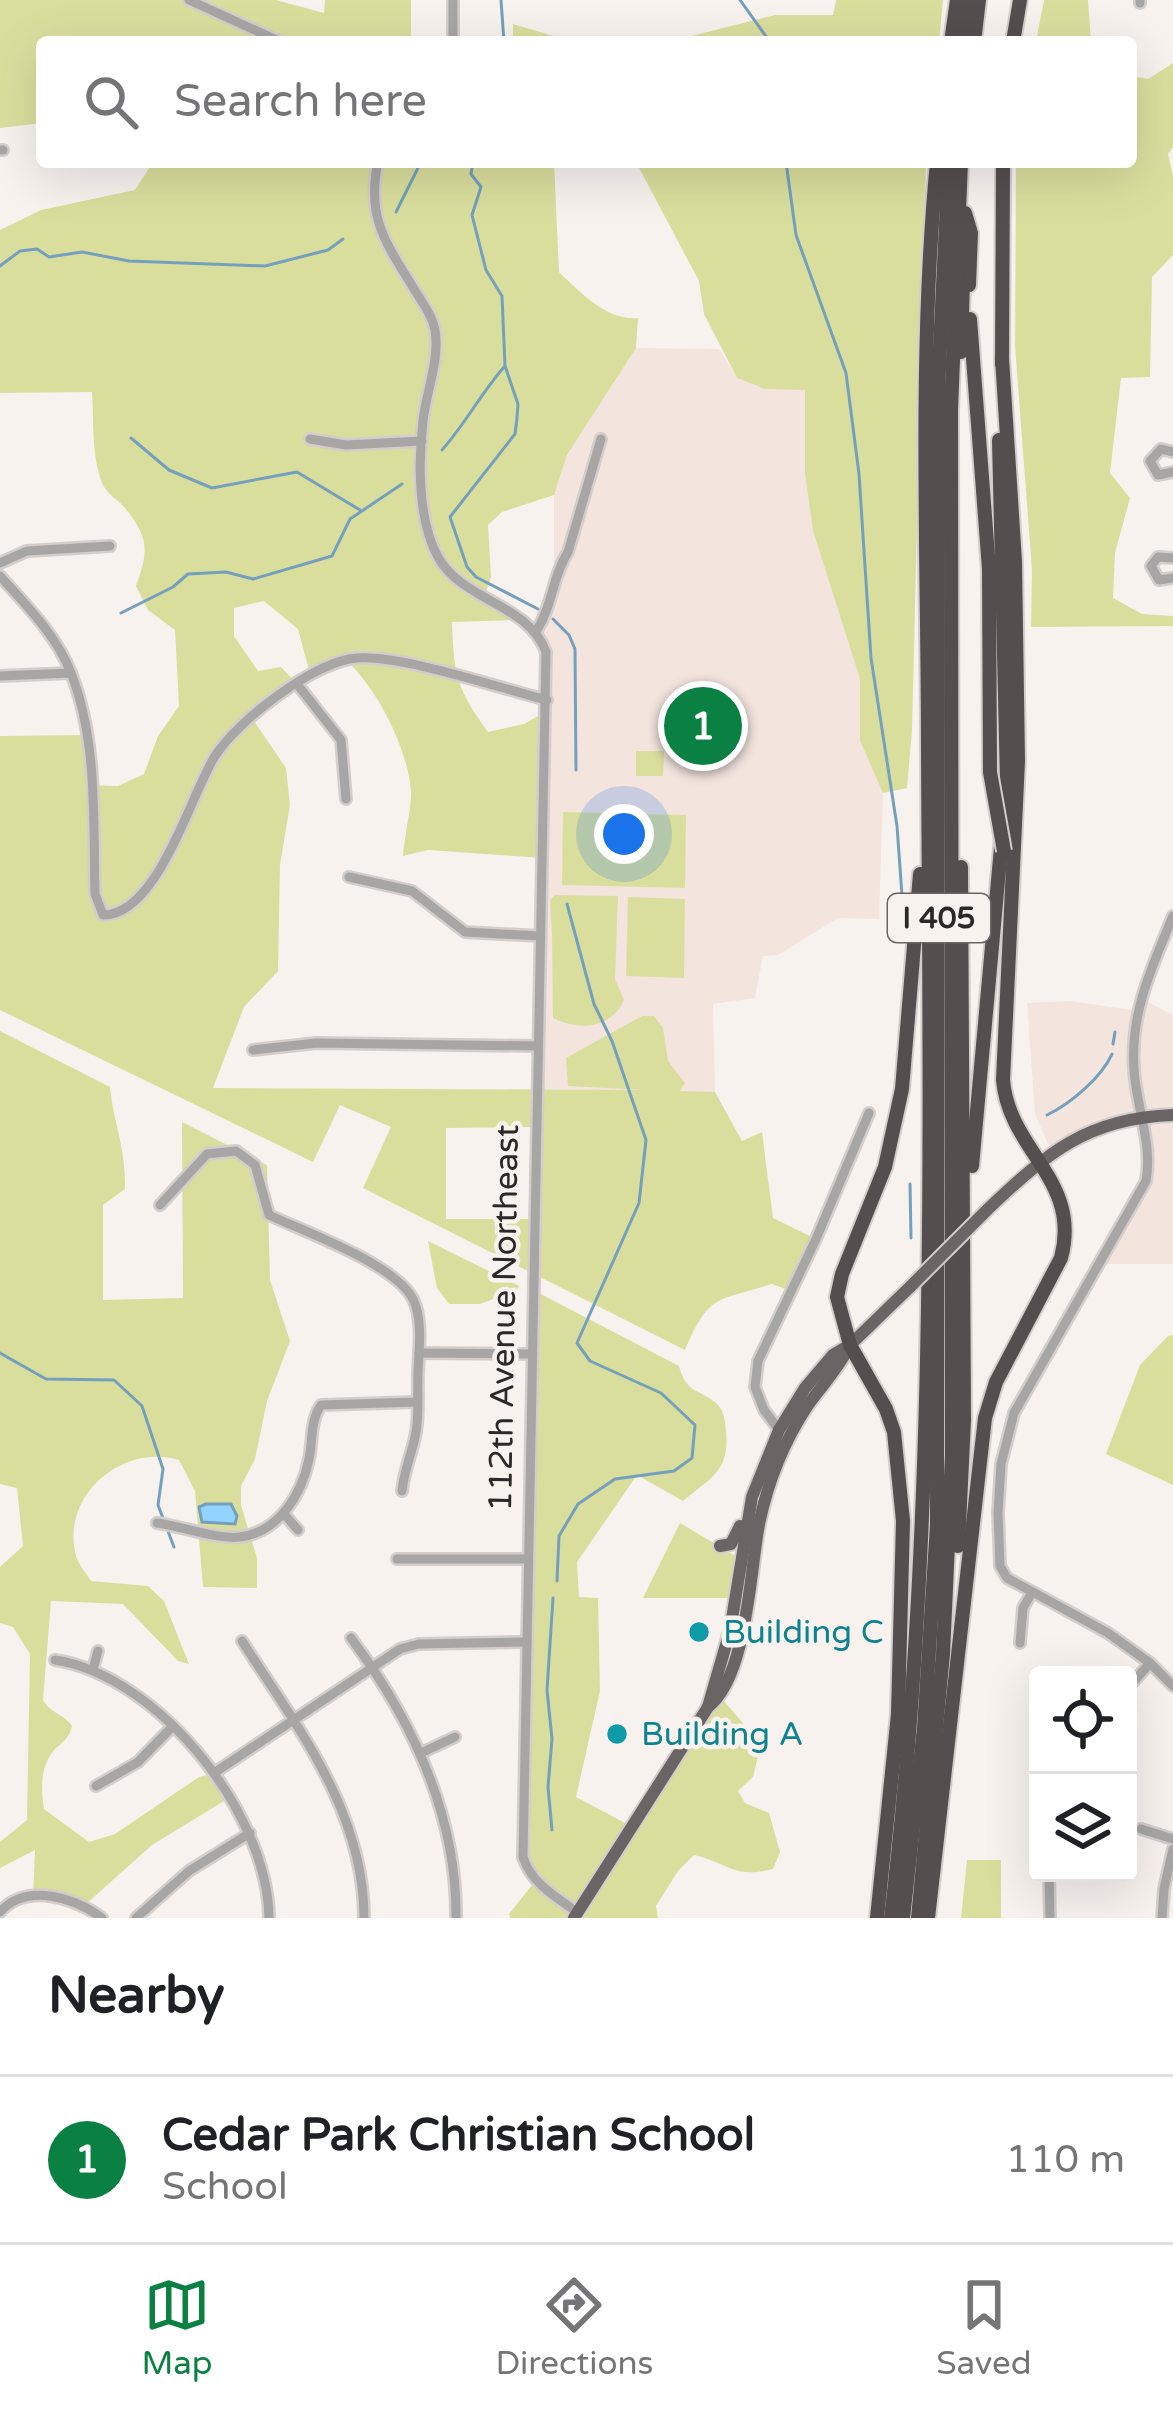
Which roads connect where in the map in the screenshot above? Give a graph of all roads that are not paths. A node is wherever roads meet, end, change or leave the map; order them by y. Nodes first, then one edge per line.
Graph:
1 (189, 0) edge
2 (454, 0) edge
3 (957, 0) edge
4 (968, 0) edge
5 (984, 0) edge
6 (1020, 0) edge
7 (268, 36) edge
8 (453, 36) edge
9 (952, 36) edge
10 (963, 36) edge
11 (979, 36) edge
12 (1014, 36) edge
13 (376, 168) edge
14 (937, 168) edge
15 (950, 168) edge
16 (965, 168) edge
17 (965, 168) edge
18 (1003, 168) edge
19 (965, 213) junction
20 (1002, 358) junction
21 (602, 439) dead end
22 (310, 440) dead end
23 (422, 441) junction
24 (1173, 452) edge
25 (1173, 472) edge
26 (110, 546) dead end
27 (1173, 559) edge
28 (0, 563) edge
29 (0, 576) edge
30 (1173, 578) edge
31 (537, 630) junction
32 (71, 673) junction
33 (0, 676) edge
34 (297, 684) junction
35 (547, 700) junction
36 (928, 750) junction
37 (346, 799) dead end
38 (349, 877) dead end
39 (1173, 916) edge
40 (1010, 921) junction
41 (540, 936) junction
42 (537, 1046) junction
43 (254, 1050) dead end
44 (869, 1113) dead end
45 (1173, 1115) edge
46 (1140, 1116) junction
47 (1039, 1160) junction
48 (160, 1205) dead end
49 (964, 1291) junction
50 (850, 1345) junction
51 (419, 1353) junction
52 (530, 1354) junction
53 (416, 1402) junction
54 (779, 1430) junction
55 (402, 1491) dead end
56 (752, 1497) junction
57 (284, 1514) junction
58 (157, 1523) dead end
59 (298, 1530) dead end
60 (720, 1546) dead end
61 (397, 1559) dead end
62 (526, 1559) junction
63 (750, 1574) junction
64 (1031, 1594) junction
65 (732, 1619) junction
66 (351, 1638) dead end
67 (242, 1641) dead end
68 (526, 1642) junction
69 (1020, 1643) dead end
70 (98, 1651) dead end
71 (55, 1660) dead end
72 (1150, 1663) junction
73 (371, 1665) junction
74 (93, 1669) junction
75 (1137, 1678) edge
76 (1173, 1686) edge
77 (709, 1707) junction
78 (294, 1722) junction
79 (172, 1727) junction
80 (949, 1731) junction
81 (455, 1737) dead end
82 (422, 1753) junction
83 (214, 1773) junction
84 (905, 1774) junction
85 (96, 1786) dead end
86 (917, 1797) junction
87 (1141, 1829) dead end
88 (250, 1833) junction
89 (1173, 1839) edge
90 (1173, 1849) edge
91 (1048, 1882) edge
92 (0, 1912) edge
93 (575, 1915) edge
94 (103, 1918) edge
95 (136, 1918) edge
96 (269, 1918) edge
97 (364, 1918) edge
98 (456, 1918) edge
99 (878, 1918) edge
100 (891, 1918) edge
101 (903, 1918) edge
102 (918, 1918) edge
103 (928, 1918) edge
104 (1050, 1918) edge
105 (1162, 1918) edge

1 - 7 street
2 - 8 street
3 - 9 highway
4 - 10 highway
5 - 11 highway
6 - 12 highway
13 - 23 street
14 - 36 highway, I 405
15 - 86 highway, I 405
16 - 19 highway, I 405
17 - 102 highway, I 405
18 - 20 highway
19 - 40 highway, bridge
19 - 49 highway, I 405
20 - 40 highway
20 - 49 highway
21 - 31 street
22 - 23 street
23 - 31 street
24 - 25 street
26 - 28 street
27 - 30 street
29 - 32 street
31 - 35 street, 112th Avenue Northeast
32 - 33 street
32 - 34 street
34 - 35 street
34 - 37 street
35 - 41 street, 112th Avenue Northeast
36 - 50 highway
36 - 84 highway, I 405
38 - 41 street
39 - 46 street
40 - 47 highway
41 - 42 street, 112th Avenue Northeast
42 - 43 street
42 - 52 street, 112th Avenue Northeast
44 - 54 street
45 - 46 main road
46 - 47 main road
46 - 64 street
47 - 50 main road, bridge
47 - 80 highway
48 - 51 street
49 - 80 highway, I 405
50 - 54 main road
50 - 63 main road
50 - 99 highway
51 - 52 street
51 - 53 street
52 - 62 street, 112th Avenue Northeast
53 - 55 street
53 - 57 street
54 - 56 main road
56 - 60 main road
56 - 63 main road
56 - 65 main road
57 - 58 street
57 - 59 street
61 - 62 street
62 - 68 street, 112th Avenue Northeast
63 - 65 main road
63 - 77 main road
64 - 69 street
64 - 72 street
65 - 77 main road
66 - 73 street
67 - 78 street
68 - 73 street
68 - 93 street, 112th Avenue Northeast
70 - 74 street
71 - 74 street
72 - 75 street
72 - 76 street
73 - 78 street
73 - 82 street
74 - 79 street
77 - 93 main road
78 - 83 street
78 - 97 street
79 - 83 street
79 - 85 street
80 - 103 highway, I 405
81 - 82 street
82 - 98 street
83 - 88 street
84 - 86 highway
84 - 100 highway, I 405
86 - 101 highway, I 405
87 - 89 street
88 - 95 street
88 - 96 street
90 - 105 street
91 - 104 street
92 - 94 street

